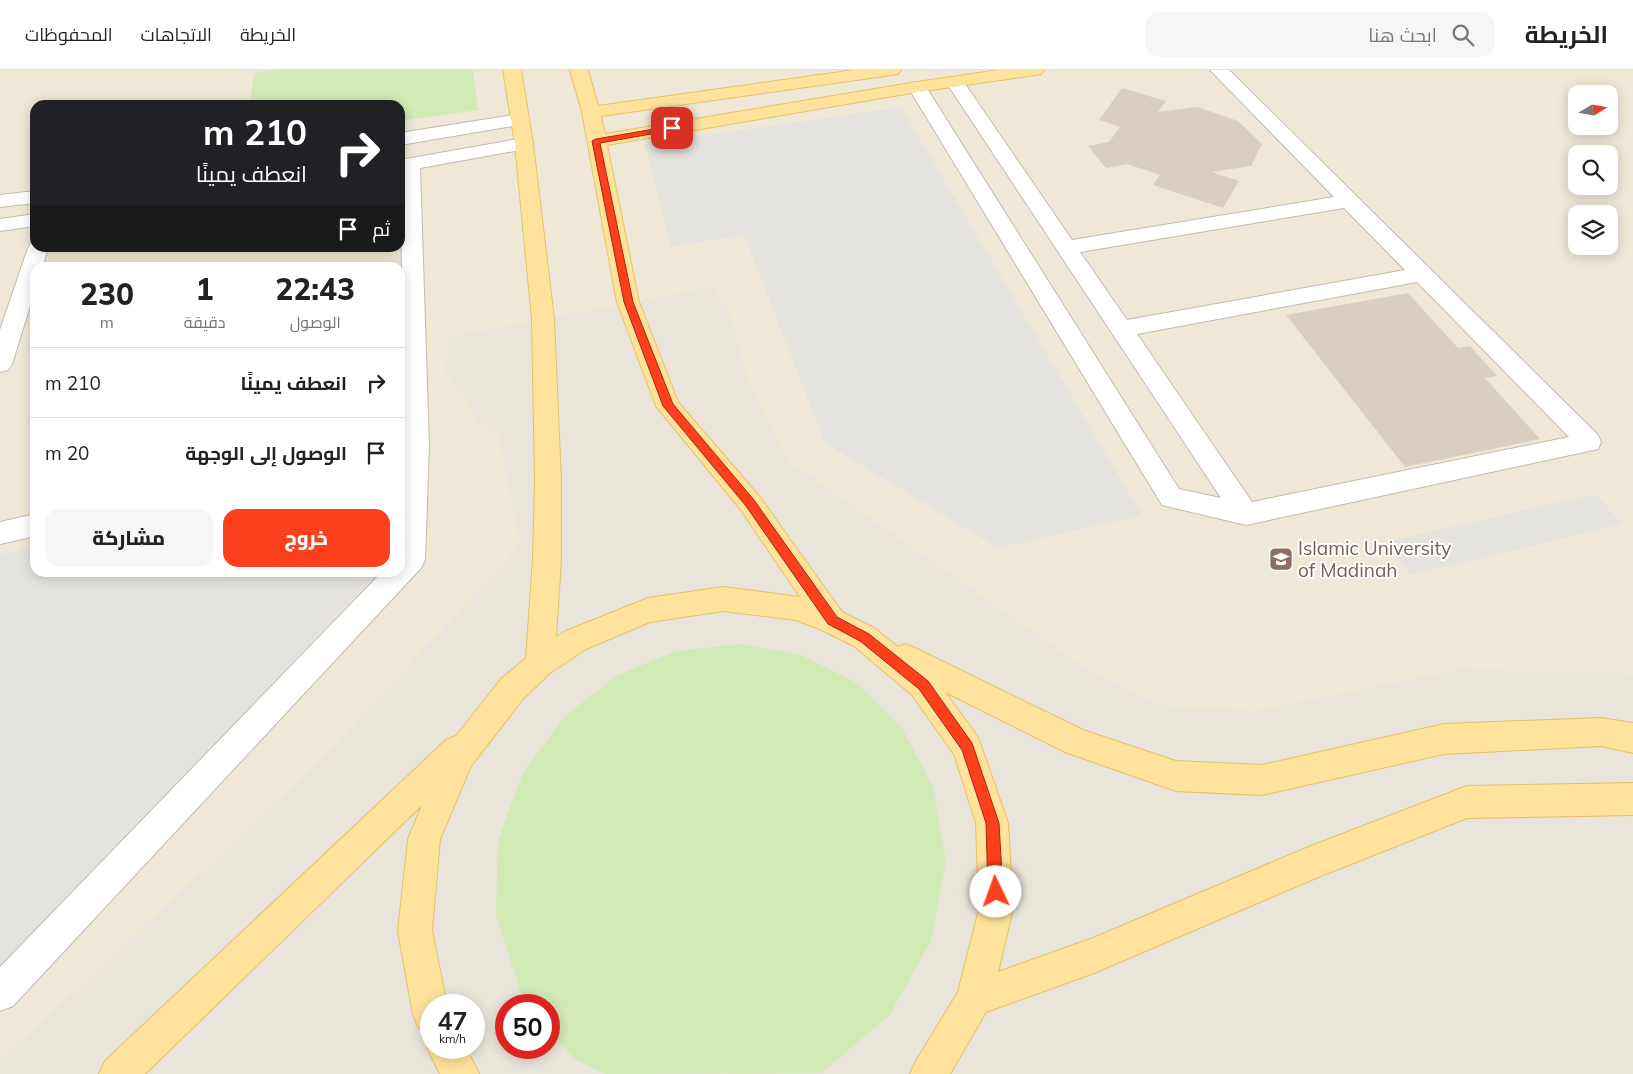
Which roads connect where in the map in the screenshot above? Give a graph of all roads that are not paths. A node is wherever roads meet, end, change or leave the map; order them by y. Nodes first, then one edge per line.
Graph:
1 (515, 70) edge
2 (579, 70) edge
3 (892, 70) edge
4 (1035, 70) edge
5 (1219, 70) edge
6 (955, 82) junction
7 (917, 87) junction
8 (591, 112) junction
9 (521, 132) junction
10 (405, 139) edge
11 (596, 141) junction
12 (405, 166) edge
13 (30, 197) edge
14 (0, 201) edge
15 (1350, 201) junction
16 (30, 221) edge
17 (0, 225) edge
18 (1067, 248) junction
19 (30, 272) edge
20 (1422, 274) junction
21 (1122, 329) junction
22 (0, 364) edge
23 (408, 447) edge
24 (1246, 514) junction
25 (30, 526) edge
26 (0, 532) edge
27 (405, 567) edge
28 (395, 577) edge
29 (832, 621) junction
30 (864, 637) junction
31 (540, 664) junction
32 (486, 722) junction
33 (1633, 738) edge
34 (1633, 800) edge
35 (0, 993) edge
36 (427, 994) edge
37 (974, 999) junction
38 (452, 1059) edge
39 (118, 1074) edge
40 (460, 1074) edge
41 (929, 1074) edge

1 - 9 main road
2 - 8 main road
3 - 8 main road
4 - 6 main road
5 - 15 street
6 - 7 main road
6 - 18 street
7 - 11 main road
7 - 24 street
8 - 11 main road
9 - 10 street
9 - 12 street
9 - 31 main road
11 - 29 main road
12 - 23 street
13 - 14 street
15 - 18 street
15 - 20 street
16 - 17 street
18 - 21 street
19 - 22 street
20 - 21 street
20 - 24 street
21 - 24 street
23 - 27 street
25 - 26 street
28 - 35 street
29 - 30 main road
29 - 31 main road
30 - 33 main road
30 - 37 main road
31 - 32 main road
32 - 36 main road
32 - 39 main road
34 - 37 main road
37 - 41 main road
38 - 40 main road

